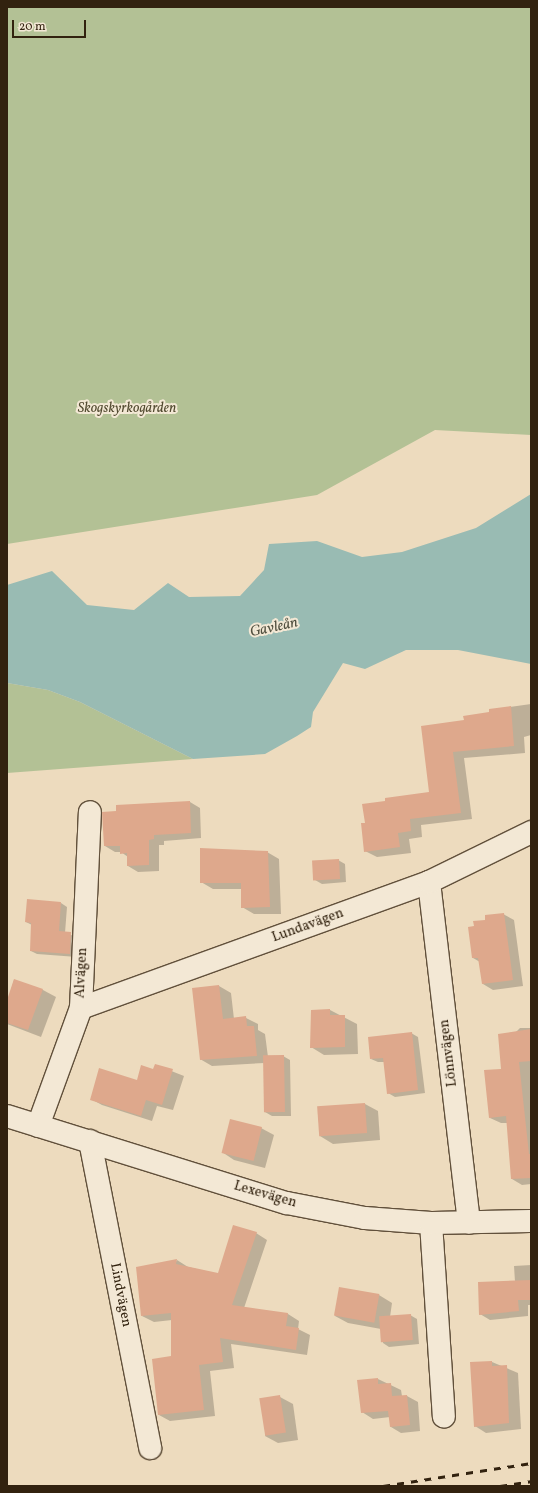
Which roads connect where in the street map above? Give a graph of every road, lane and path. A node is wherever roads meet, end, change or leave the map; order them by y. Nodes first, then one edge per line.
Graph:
1 (90, 812) dead end
2 (531, 832) edge
3 (429, 882) junction
4 (81, 1008) junction
5 (7, 1116) edge
6 (38, 1126) junction
7 (90, 1141) junction
8 (531, 1221) edge
9 (431, 1223) junction
10 (468, 1223) junction
11 (444, 1417) dead end
12 (150, 1448) dead end

1 - 4 street, Alvägen
2 - 3 street, Lundavägen
3 - 4 street, Lundavägen
3 - 10 street, Lönnvägen
4 - 6 street, Alvägen
5 - 6 street, Lexevägen
6 - 7 street, Lexevägen
7 - 9 street, Lexevägen
7 - 12 street, Lindvägen
8 - 10 street, Lexevägen
9 - 10 street, Lexevägen
9 - 11 street

